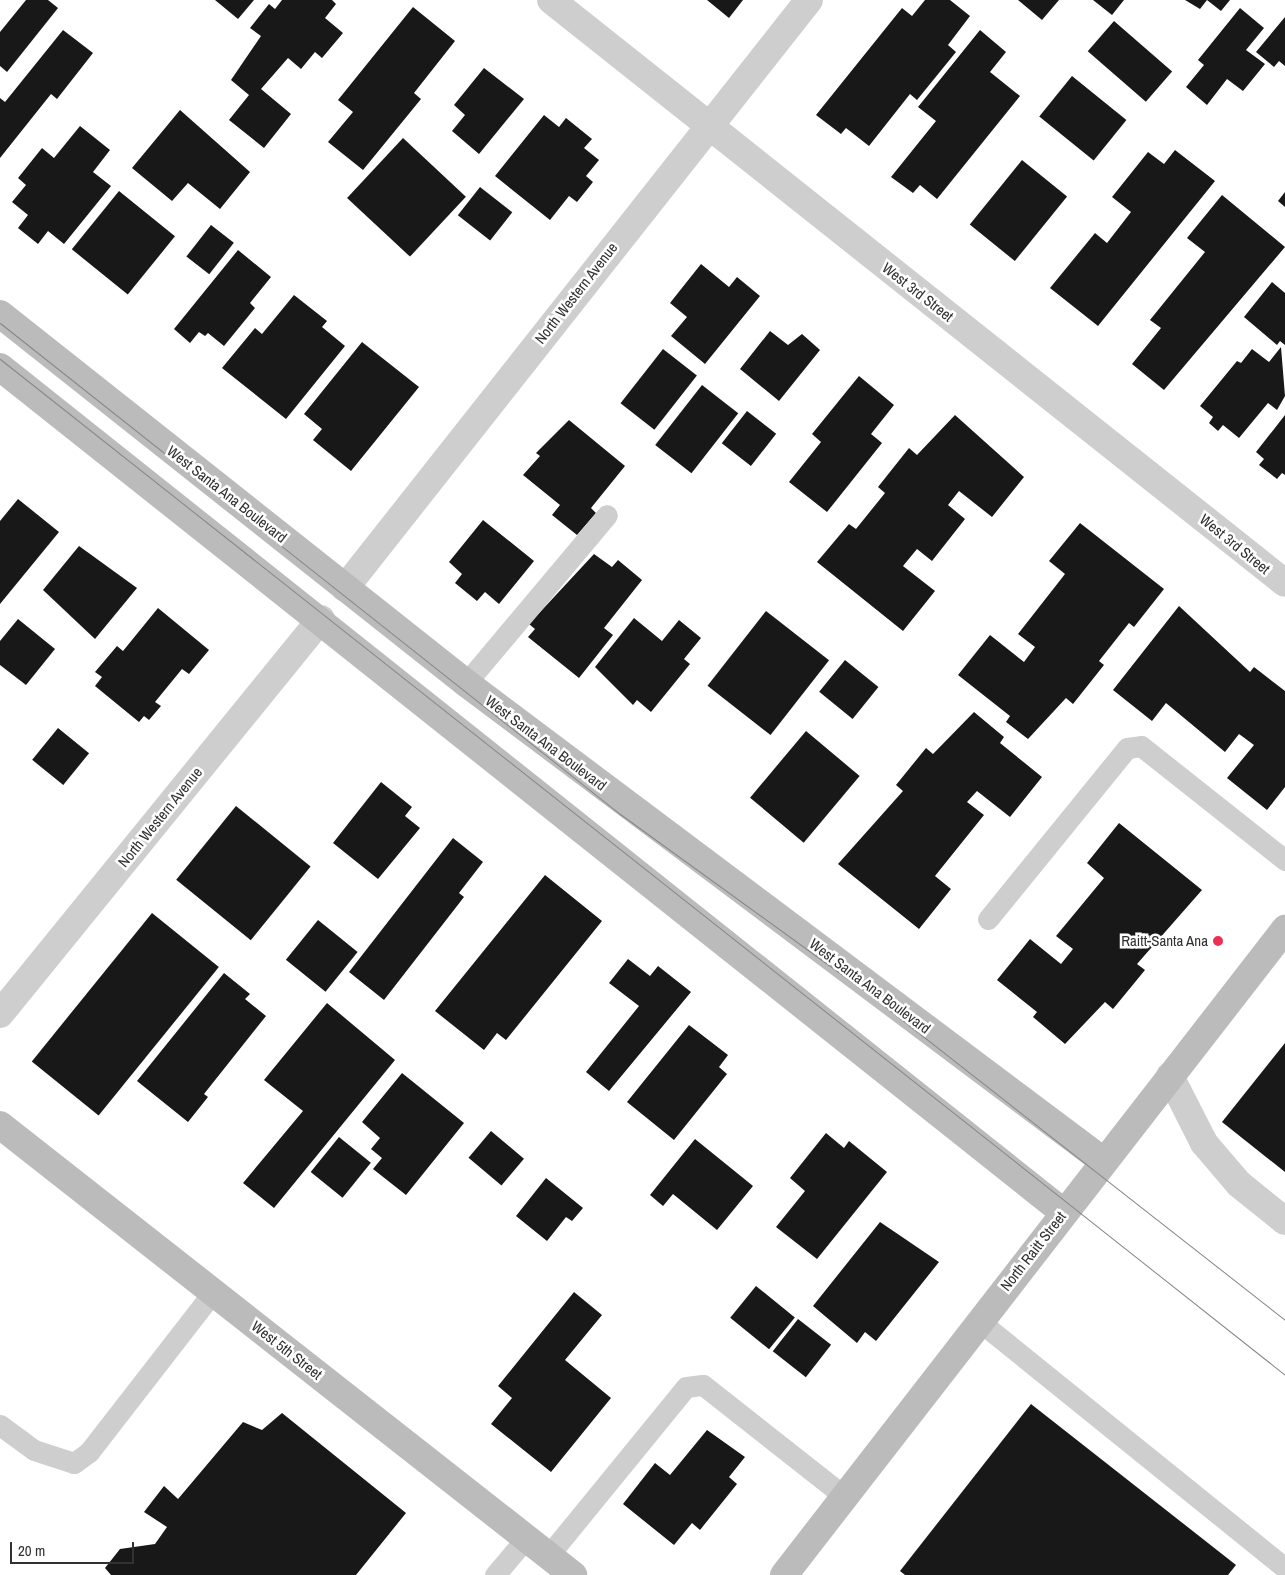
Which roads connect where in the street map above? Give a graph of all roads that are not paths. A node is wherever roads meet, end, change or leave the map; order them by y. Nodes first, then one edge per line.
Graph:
1 (551, 0) edge
2 (809, 0) edge
3 (708, 125) junction
4 (0, 314) edge
5 (0, 367) edge
6 (607, 515) dead end
7 (1285, 583) edge
8 (344, 588) junction
9 (321, 619) junction
10 (466, 683) junction
11 (1285, 860) edge
12 (988, 919) dead end
13 (1285, 929) edge
14 (0, 1014) edge
15 (1170, 1076) junction
16 (0, 1126) edge
17 (1102, 1160) junction
18 (1063, 1212) junction
19 (1285, 1221) edge
20 (213, 1292) junction
21 (979, 1321) junction
22 (0, 1425) edge
23 (844, 1496) junction
24 (526, 1538) junction
25 (548, 1556) junction
26 (1285, 1568) edge
27 (495, 1575) edge
28 (573, 1575) edge
29 (784, 1575) edge

1 - 3 street, West 3rd Street
2 - 3 street, North Western Avenue
3 - 7 street, West 3rd Street
3 - 8 street, North Western Avenue
4 - 8 main road, West Santa Ana Boulevard
5 - 9 main road
6 - 10 lane
8 - 10 main road, West Santa Ana Boulevard
9 - 14 street, North Western Avenue
9 - 18 main road
10 - 17 main road, West Santa Ana Boulevard
11 - 12 lane
13 - 15 main road, North Raitt Street
15 - 17 main road, North Raitt Street
15 - 19 street
16 - 20 main road, West 5th Street
17 - 18 main road, North Raitt Street
18 - 21 main road, North Raitt Street
20 - 22 lane
20 - 24 main road, West 5th Street
21 - 23 main road, North Raitt Street
21 - 26 lane
23 - 25 lane
23 - 29 main road, North Raitt Street
24 - 25 main road, West 5th Street
24 - 27 lane
25 - 28 main road, West 5th Street

